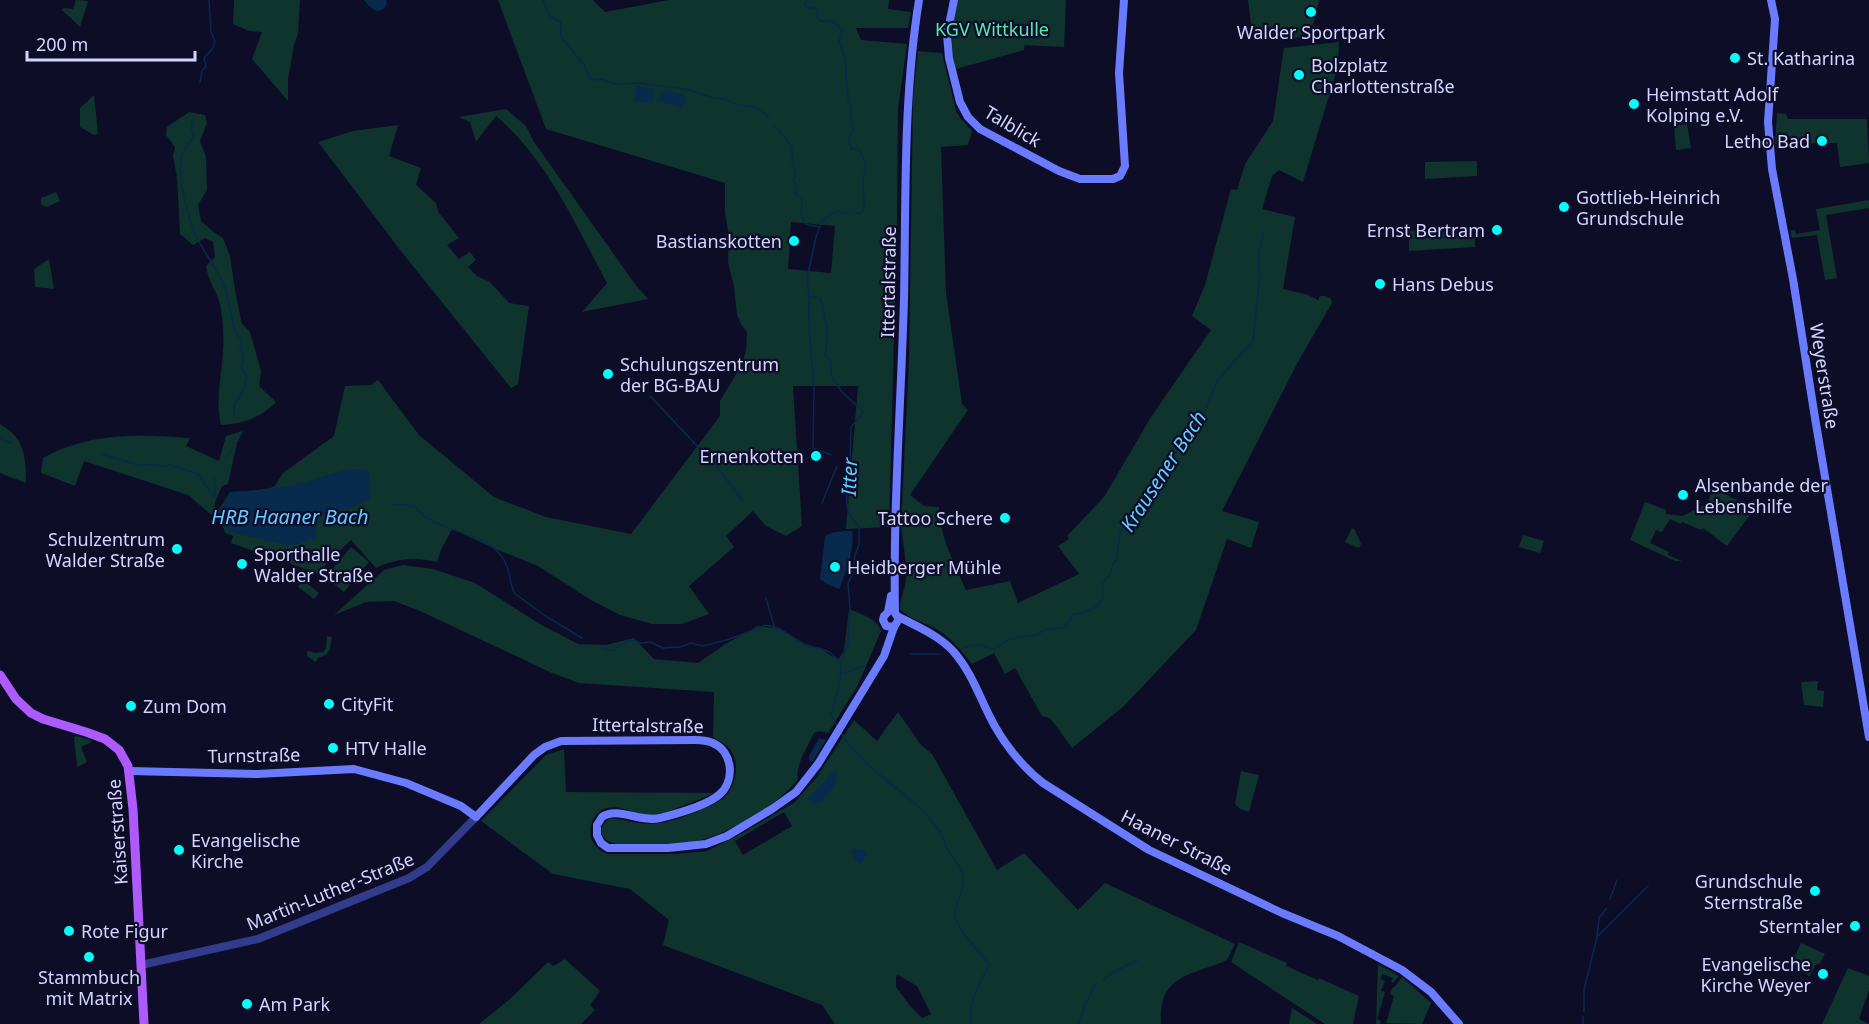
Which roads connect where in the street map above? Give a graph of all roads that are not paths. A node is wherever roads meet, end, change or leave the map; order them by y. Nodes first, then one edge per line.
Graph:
1 (919, 0) edge
2 (954, 0) edge
3 (1124, 0) edge
4 (1772, 0) edge
5 (893, 620) junction
6 (0, 675) edge
7 (1869, 737) edge
8 (130, 771) junction
9 (476, 817) junction
10 (141, 965) junction
11 (144, 1024) edge
12 (1459, 1024) edge

1 - 5 main road, Ittertalstraße
2 - 3 main road, Talblick
4 - 7 main road, Weyerstraße
5 - 9 main road, Ittertalstraße
5 - 12 main road, Haaner Straße
6 - 8 main road, Kaiserstraße
8 - 9 main road, Turnstraße
8 - 10 main road, Kaiserstraße
9 - 10 street, Martin-Luther-Straße
10 - 11 main road, Kaiserstraße

